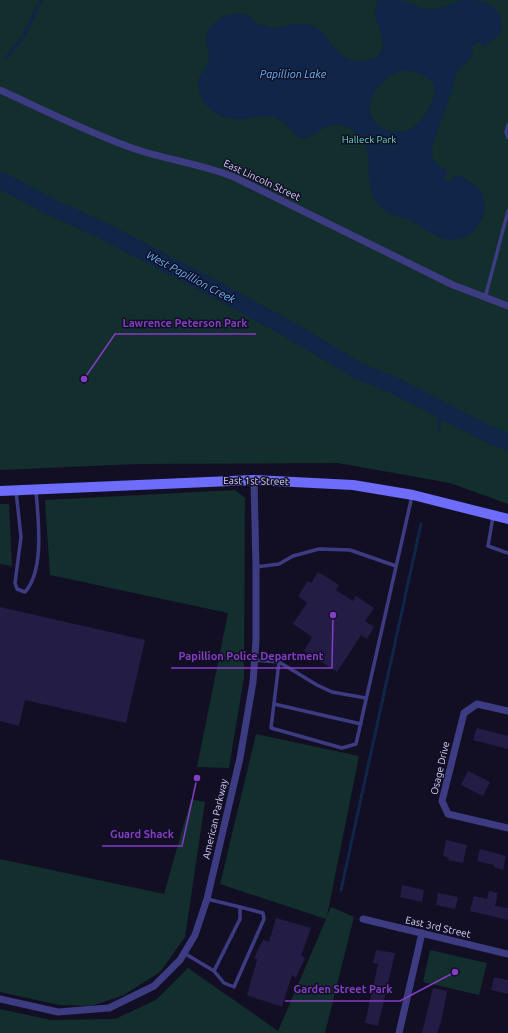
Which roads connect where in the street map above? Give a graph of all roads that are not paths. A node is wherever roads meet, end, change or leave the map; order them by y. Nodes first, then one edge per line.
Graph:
1 (0, 90) edge
2 (508, 125) edge
3 (508, 138) edge
4 (508, 211) edge
5 (485, 298) junction
6 (508, 306) edge
7 (254, 480) junction
8 (16, 490) junction
9 (36, 490) junction
10 (0, 491) edge
11 (412, 495) junction
12 (493, 514) junction
13 (508, 519) edge
14 (508, 553) edge
15 (396, 566) junction
16 (256, 567) junction
17 (254, 660) junction
18 (279, 662) junction
19 (366, 698) junction
20 (274, 704) junction
21 (508, 711) edge
22 (361, 724) junction
23 (508, 828) edge
24 (207, 899) junction
25 (240, 907) junction
26 (363, 919) dead end
27 (422, 933) junction
28 (184, 953) junction
29 (508, 954) edge
30 (214, 971) junction
31 (0, 999) edge
32 (399, 1033) edge

1 - 5 street, East Lincoln Street
2 - 3 lane
4 - 5 lane
5 - 6 street, East Lincoln Street
7 - 9 main road, East 1st Street
7 - 11 main road, East 1st Street
7 - 16 street, American Parkway
8 - 9 main road, East 1st Street
8 - 9 lane
8 - 10 main road, East 1st Street
11 - 12 main road, East 1st Street
11 - 15 lane
12 - 13 main road, East 1st Street
12 - 14 lane
15 - 16 lane
15 - 19 lane
16 - 17 street, American Parkway
17 - 18 lane
17 - 24 street, American Parkway
18 - 19 lane
18 - 20 lane
19 - 22 lane
20 - 22 lane
20 - 22 lane
21 - 23 street, Osage Drive
24 - 25 lane
24 - 28 street, American Parkway
25 - 30 lane
25 - 30 lane
26 - 27 street, East 3rd Street
27 - 29 street, East 3rd Street
27 - 32 street
28 - 30 lane
28 - 31 street, American Parkway

